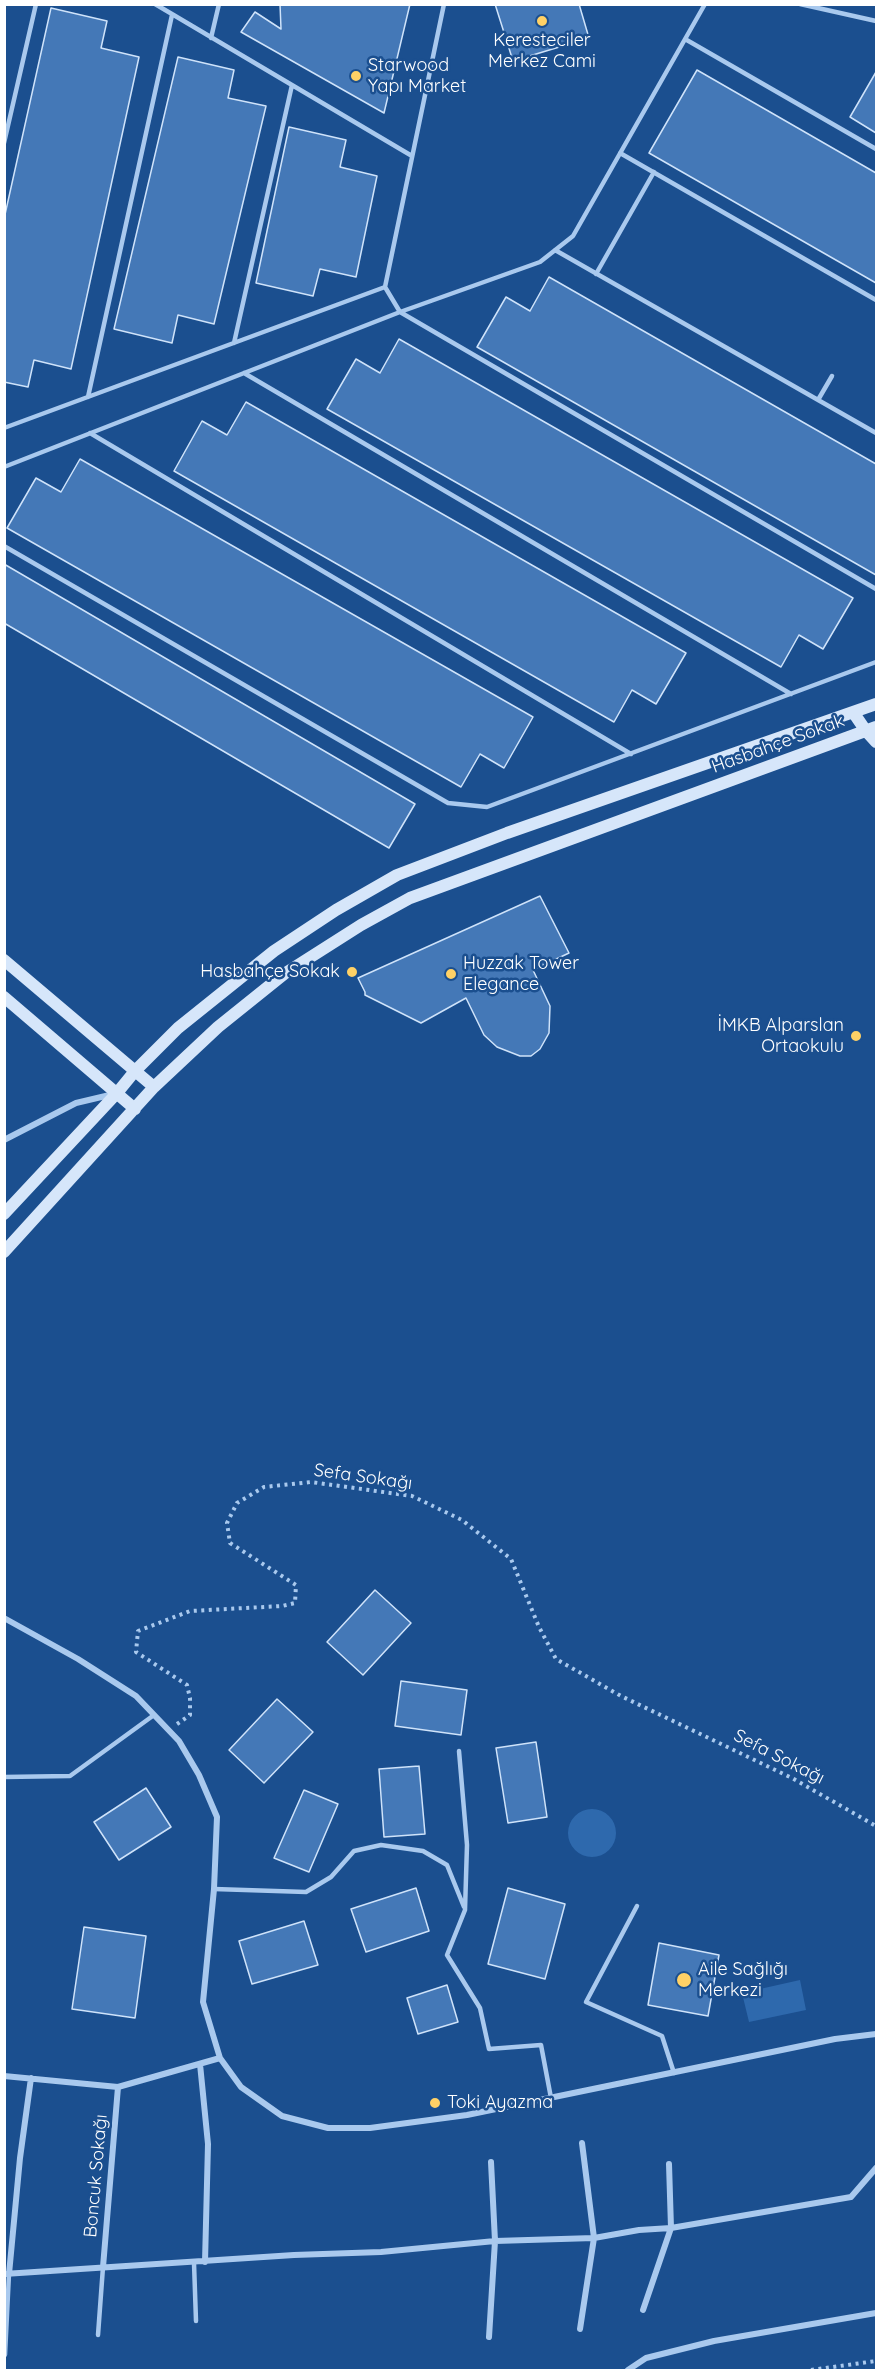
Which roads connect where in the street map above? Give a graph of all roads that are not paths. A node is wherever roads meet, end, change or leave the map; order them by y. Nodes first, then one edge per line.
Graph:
1 (36, 4) edge
2 (155, 4) edge
3 (219, 4) edge
4 (444, 4) edge
5 (705, 4) edge
6 (800, 4) edge
7 (172, 15) junction
8 (876, 21) edge
9 (211, 38) junction
10 (685, 39) junction
11 (292, 85) junction
12 (4, 143) edge
13 (876, 149) edge
14 (620, 153) junction
15 (412, 156) junction
16 (654, 172) junction
17 (555, 250) junction
18 (596, 274) junction
19 (385, 287) junction
20 (876, 300) edge
21 (400, 312) junction
22 (234, 343) junction
23 (244, 373) junction
24 (832, 376) dead end
25 (88, 397) junction
26 (818, 400) junction
27 (4, 428) edge
28 (90, 433) junction
29 (876, 433) edge
30 (4, 466) edge
31 (4, 546) edge
32 (876, 589) edge
33 (876, 662) edge
34 (791, 694) junction
35 (876, 704) edge
36 (853, 712) junction
37 (871, 729) edge
38 (876, 742) edge
39 (631, 754) junction
40 (4, 960) edge
41 (4, 997) edge
42 (135, 1071) junction
43 (154, 1087) junction
44 (117, 1093) junction
45 (135, 1108) junction
46 (4, 1140) edge
47 (4, 1214) edge
48 (4, 1252) edge
49 (4, 1618) edge
50 (154, 1715) junction
51 (459, 1751) dead end
52 (4, 1777) edge
53 (214, 1889) junction
54 (637, 1906) dead end
55 (465, 1910) junction
56 (876, 2034) edge
57 (220, 2058) junction
58 (200, 2064) junction
59 (674, 2073) junction
60 (4, 2076) edge
61 (31, 2078) junction
62 (118, 2087) junction
63 (551, 2098) junction
64 (582, 2143) dead end
65 (491, 2162) dead end
66 (669, 2164) dead end
67 (876, 2168) edge
68 (670, 2228) junction
69 (594, 2238) junction
70 (495, 2241) junction
71 (205, 2262) junction
72 (194, 2263) junction
73 (103, 2268) junction
74 (7, 2274) edge
75 (643, 2310) dead end
76 (876, 2313) edge
77 (195, 2321) dead end
78 (580, 2329) dead end
79 (98, 2335) dead end
80 (489, 2337) dead end
81 (5, 2355) edge
82 (628, 2370) edge

1 - 12 lane
2 - 7 lane
3 - 9 lane
4 - 15 lane
5 - 10 lane
6 - 8 lane
7 - 9 lane
7 - 25 lane
9 - 11 lane
10 - 13 lane
10 - 14 lane
11 - 15 lane
11 - 22 lane
14 - 16 lane
14 - 17 lane
15 - 19 lane
16 - 18 lane
16 - 20 lane
17 - 18 lane
17 - 21 lane
18 - 26 lane
19 - 21 lane
19 - 22 lane
21 - 23 lane
21 - 32 lane
22 - 25 lane
23 - 28 lane
23 - 34 lane
24 - 26 lane
25 - 27 lane
26 - 29 lane
28 - 30 lane
28 - 39 lane
31 - 39 lane
33 - 34 lane
34 - 39 lane
35 - 36 main road, Hasbahçe Sokak
36 - 37 main road
36 - 42 main road, Hasbahçe Sokak
37 - 38 main road
37 - 43 main road, Hasbahçe Sokak
40 - 42 main road
41 - 44 main road
42 - 43 main road
42 - 44 main road, Hasbahçe Sokak
43 - 45 main road, Hasbahçe Sokak
44 - 45 main road
44 - 46 street
44 - 47 main road, Hasbahçe Sokak
45 - 48 main road, Hasbahçe Sokak
49 - 50 street
50 - 52 lane
50 - 53 street
51 - 55 lane
53 - 55 lane
53 - 57 street
54 - 59 lane
55 - 63 lane
56 - 59 street
57 - 58 street
57 - 63 street
58 - 62 street
58 - 71 street
59 - 63 street
60 - 61 street
61 - 62 street
61 - 74 street
62 - 73 street, Boncuk Sokağı
64 - 69 street
65 - 70 street
66 - 68 street
67 - 68 street
68 - 69 street
68 - 75 street
69 - 70 street
69 - 78 street
70 - 71 street
70 - 80 street
71 - 72 street
72 - 73 street
72 - 77 lane
73 - 74 street
73 - 79 lane
74 - 81 lane
76 - 82 street

